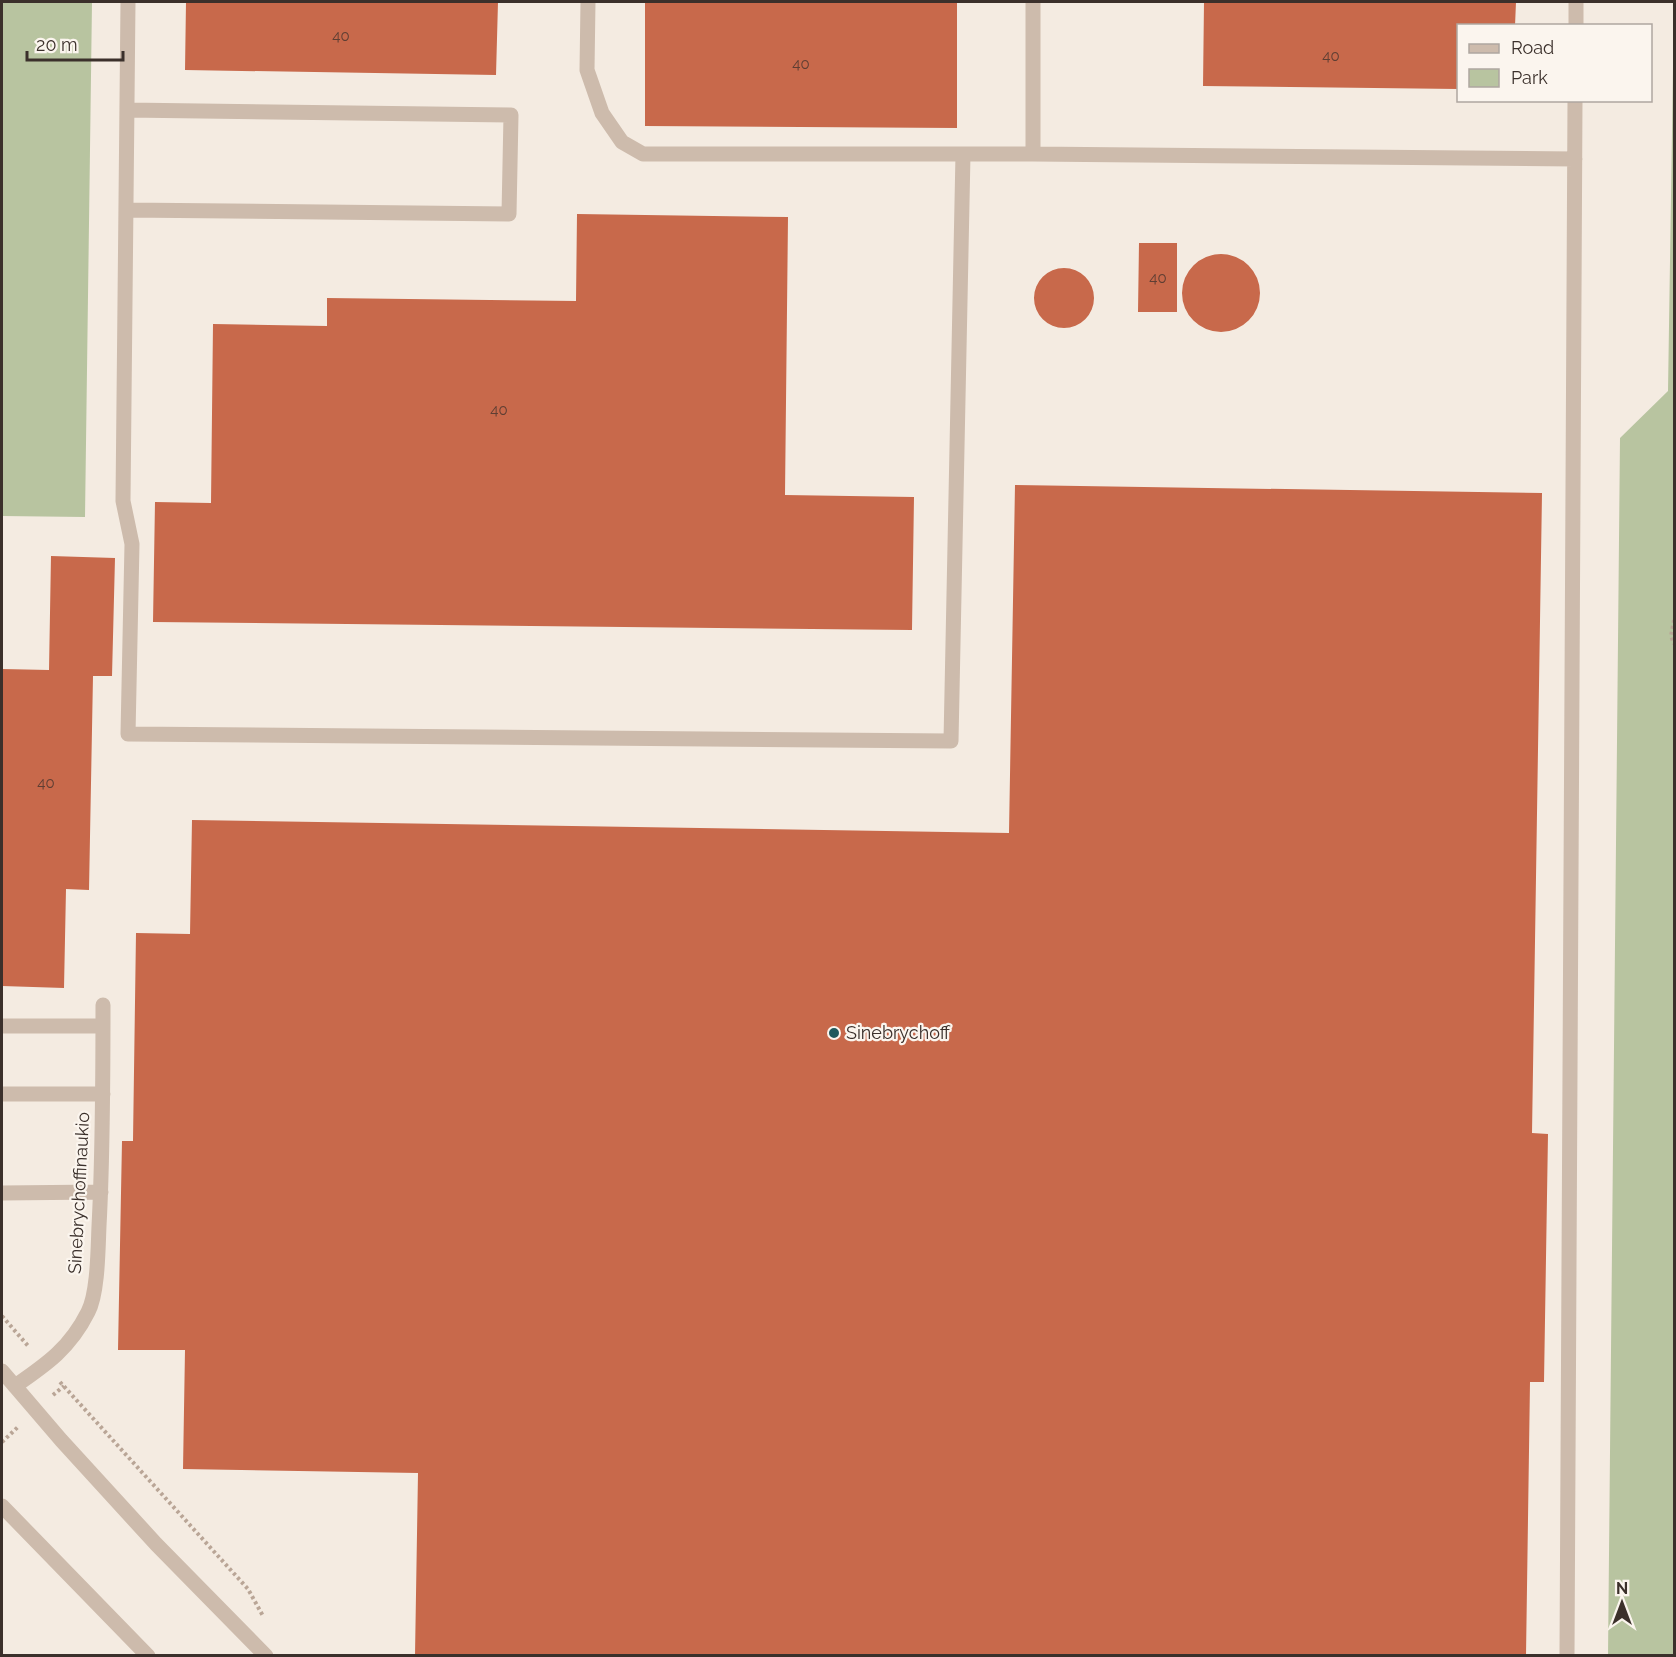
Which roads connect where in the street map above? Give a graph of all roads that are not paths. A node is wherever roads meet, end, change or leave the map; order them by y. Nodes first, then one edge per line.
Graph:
1 (128, 2) edge
2 (588, 2) edge
3 (1033, 2) edge
4 (1576, 2) edge
5 (1576, 24) edge
6 (1575, 102) edge
7 (127, 110) junction
8 (963, 154) junction
9 (1033, 154) junction
10 (1575, 159) junction
11 (126, 210) junction
12 (103, 1005) dead end
13 (2, 1026) edge
14 (103, 1026) junction
15 (2, 1094) edge
16 (103, 1094) junction
17 (101, 1192) junction
18 (2, 1193) edge
19 (2, 1371) edge
20 (15, 1386) junction
21 (2, 1506) edge
22 (148, 1656) edge
23 (266, 1656) edge
24 (1567, 1656) edge

1 - 7 street
2 - 8 street
3 - 9 street
4 - 5 street
6 - 10 street
7 - 11 street
7 - 11 street
8 - 9 street
8 - 11 street
9 - 10 street
10 - 24 street
12 - 14 street, Sinebrychoffinaukio
13 - 14 street
14 - 16 street, Sinebrychoffinaukio
15 - 16 street
16 - 17 street, Sinebrychoffinaukio
17 - 18 street
17 - 20 street, Sinebrychoffinaukio
19 - 20 street
20 - 23 street
21 - 22 street

